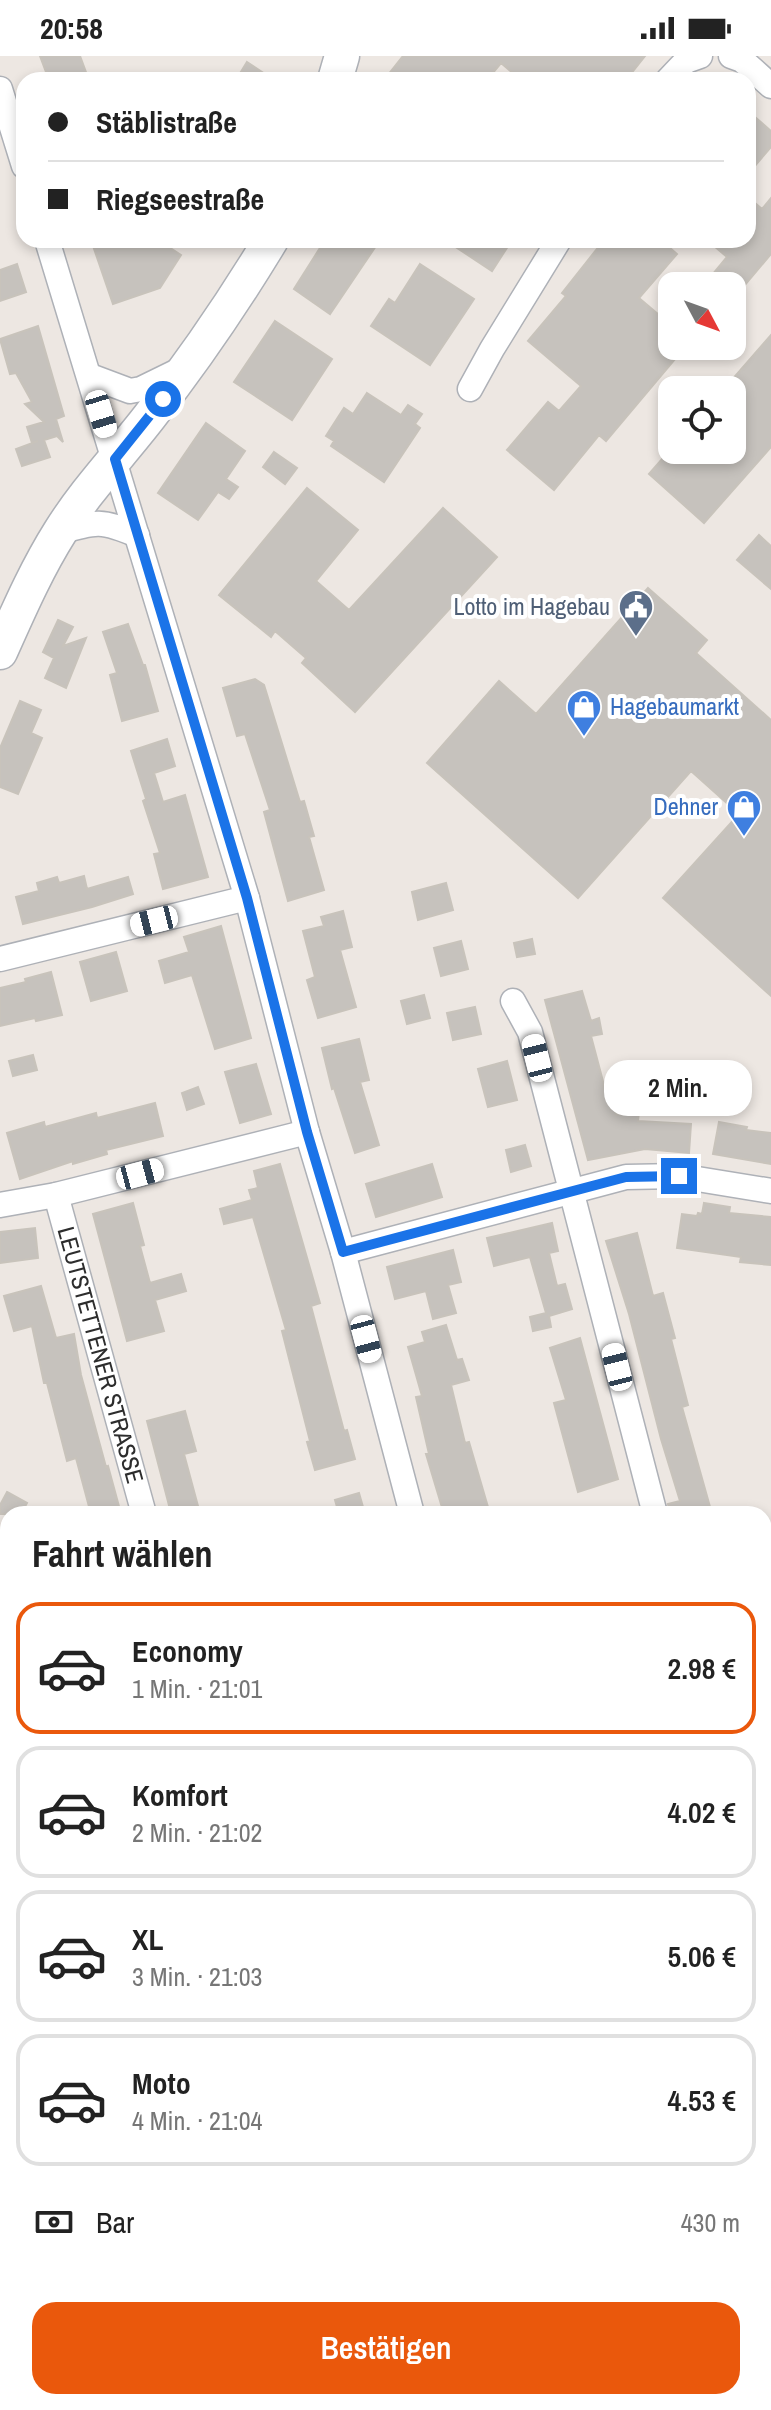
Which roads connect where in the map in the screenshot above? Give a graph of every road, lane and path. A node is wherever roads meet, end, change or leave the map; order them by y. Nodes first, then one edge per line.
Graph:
1 (700, 56) edge
2 (731, 56) edge
3 (676, 72) edge
4 (755, 72) edge
5 (756, 73) edge
6 (771, 86) edge
7 (0, 89) edge
8 (16, 140) edge
9 (50, 248) edge
10 (266, 248) edge
11 (554, 248) edge
12 (189, 365) junction
13 (90, 376) junction
14 (470, 389) dead end
15 (115, 459) junction
16 (60, 532) junction
17 (137, 535) junction
18 (0, 652) edge
19 (247, 898) junction
20 (0, 959) edge
21 (513, 1001) dead end
22 (307, 1132) junction
23 (571, 1191) junction
24 (771, 1191) edge
25 (56, 1195) junction
26 (0, 1205) edge
27 (343, 1252) junction
28 (142, 1506) edge
29 (410, 1506) edge
30 (653, 1506) edge

1 - 3 street
2 - 4 street
5 - 6 street
7 - 8 street
9 - 13 street
10 - 12 main road
11 - 14 street
12 - 13 street
12 - 15 main road
13 - 15 street
15 - 16 main road
15 - 17 street
16 - 17 street
16 - 18 main road
17 - 19 street
19 - 20 street
19 - 22 street
21 - 23 street
22 - 25 street
22 - 27 street
23 - 24 street
23 - 27 street
23 - 30 street
25 - 26 street
25 - 28 street, LEUTSTETTENER STRASSE
27 - 29 street

